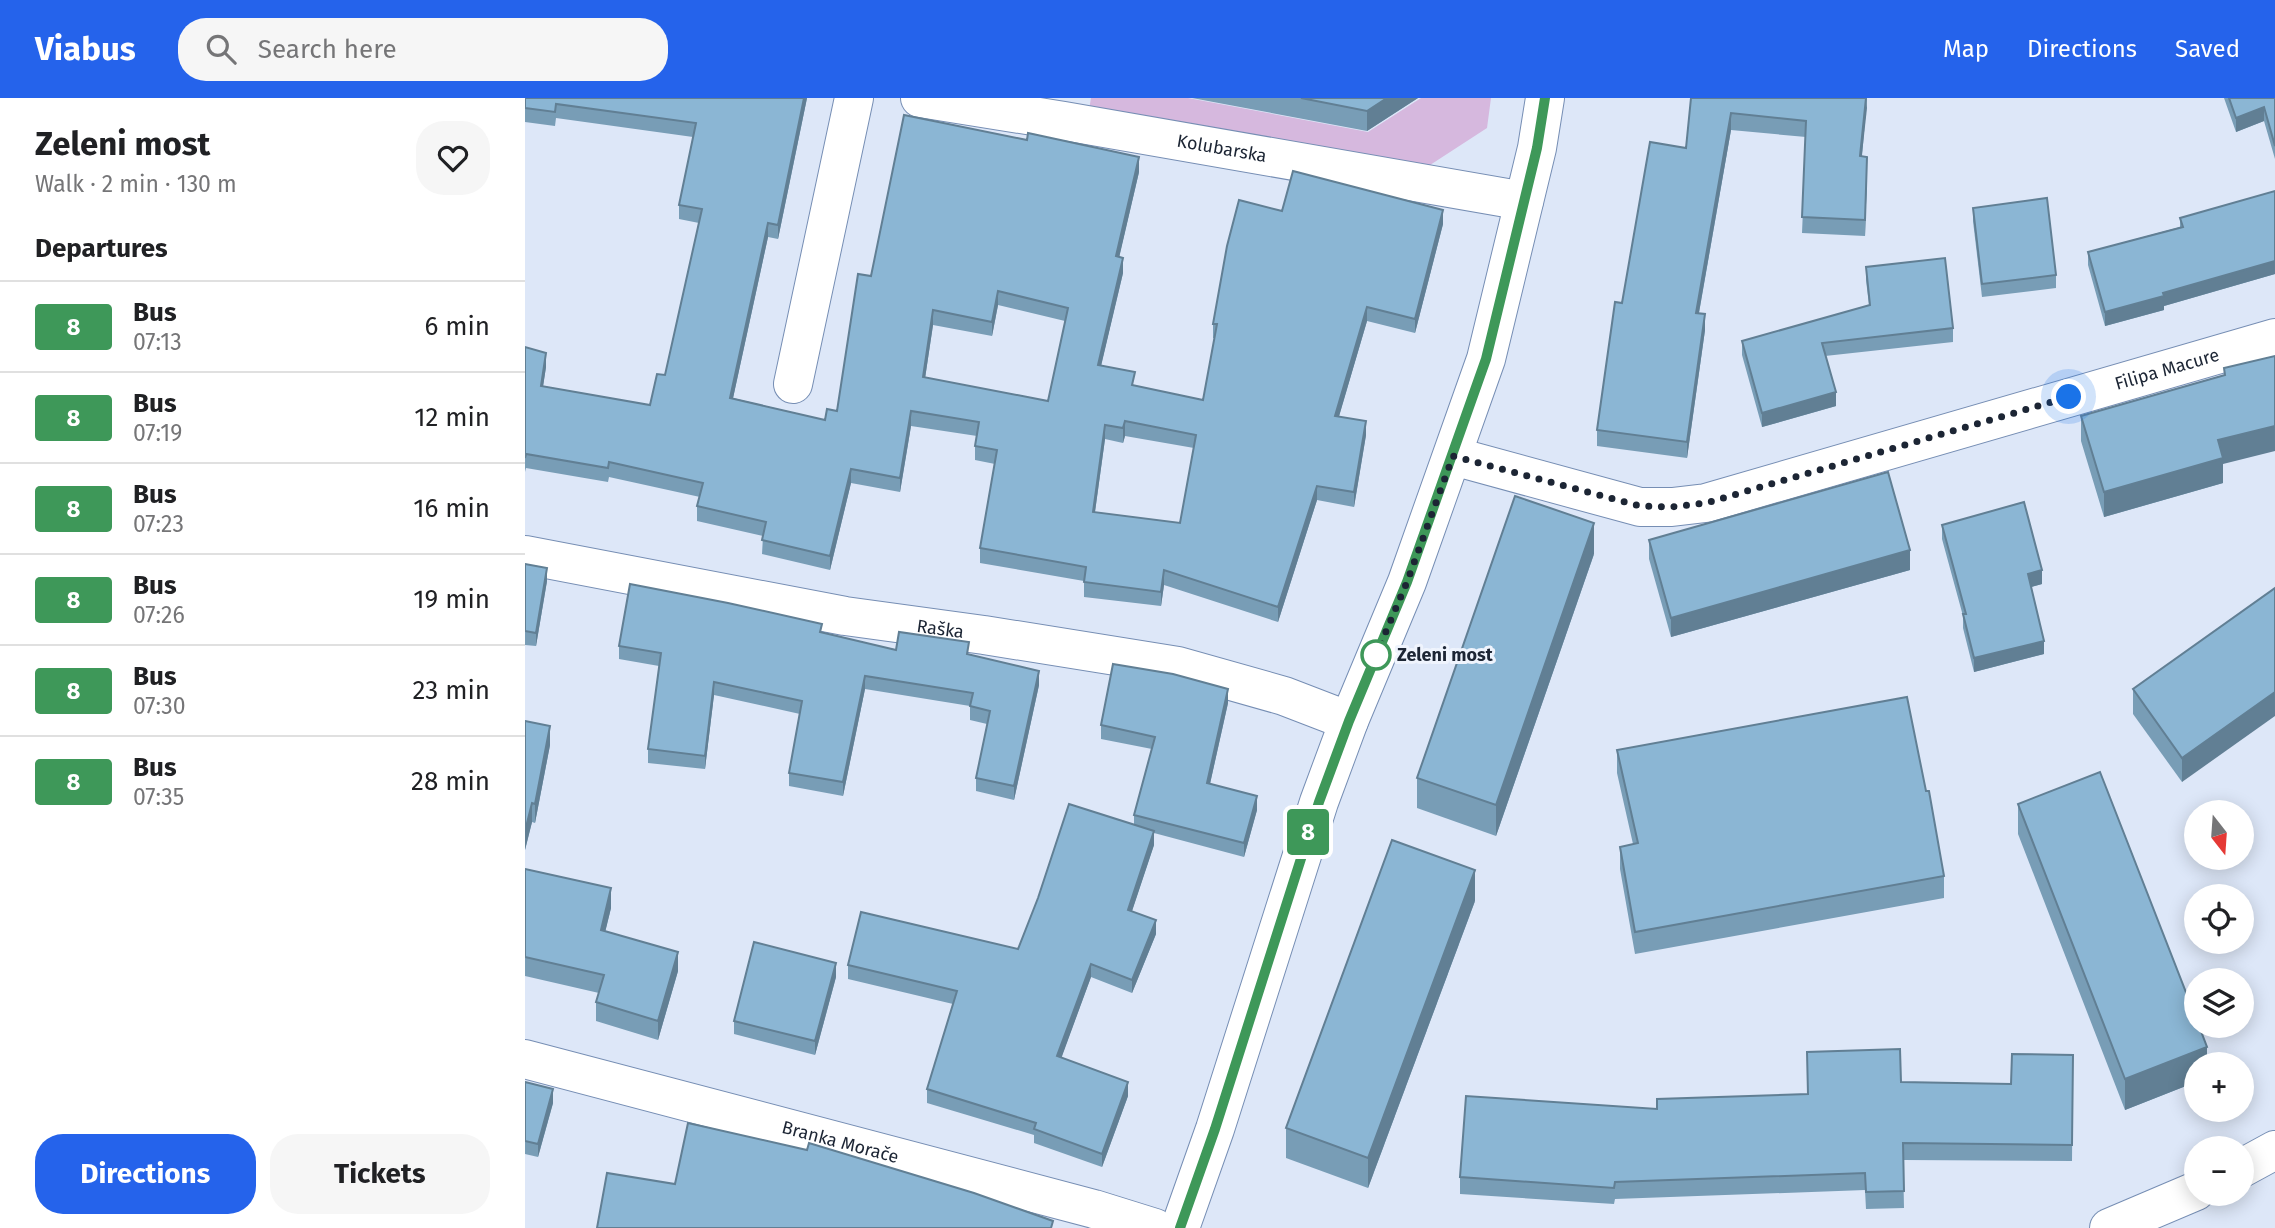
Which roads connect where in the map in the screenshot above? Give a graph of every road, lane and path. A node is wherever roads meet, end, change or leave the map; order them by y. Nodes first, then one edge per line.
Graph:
1 (854, 98) edge
2 (920, 98) edge
3 (1545, 98) edge
4 (1524, 201) junction
5 (2275, 338) edge
6 (793, 384) dead end
7 (1453, 456) junction
8 (525, 555) edge
9 (1349, 721) junction
10 (525, 1059) edge
11 (2275, 1150) edge
12 (2254, 1161) edge
13 (2184, 1196) edge
14 (1154, 1228) edge
15 (1180, 1228) edge
16 (2109, 1228) edge

1 - 6 street
2 - 4 street, Kolubarska
3 - 4 street
4 - 7 street
5 - 7 street, Filipa Macure
7 - 9 street
8 - 9 street, Raška
9 - 15 street
10 - 14 street, Branka Morače
11 - 12 street
13 - 16 street

